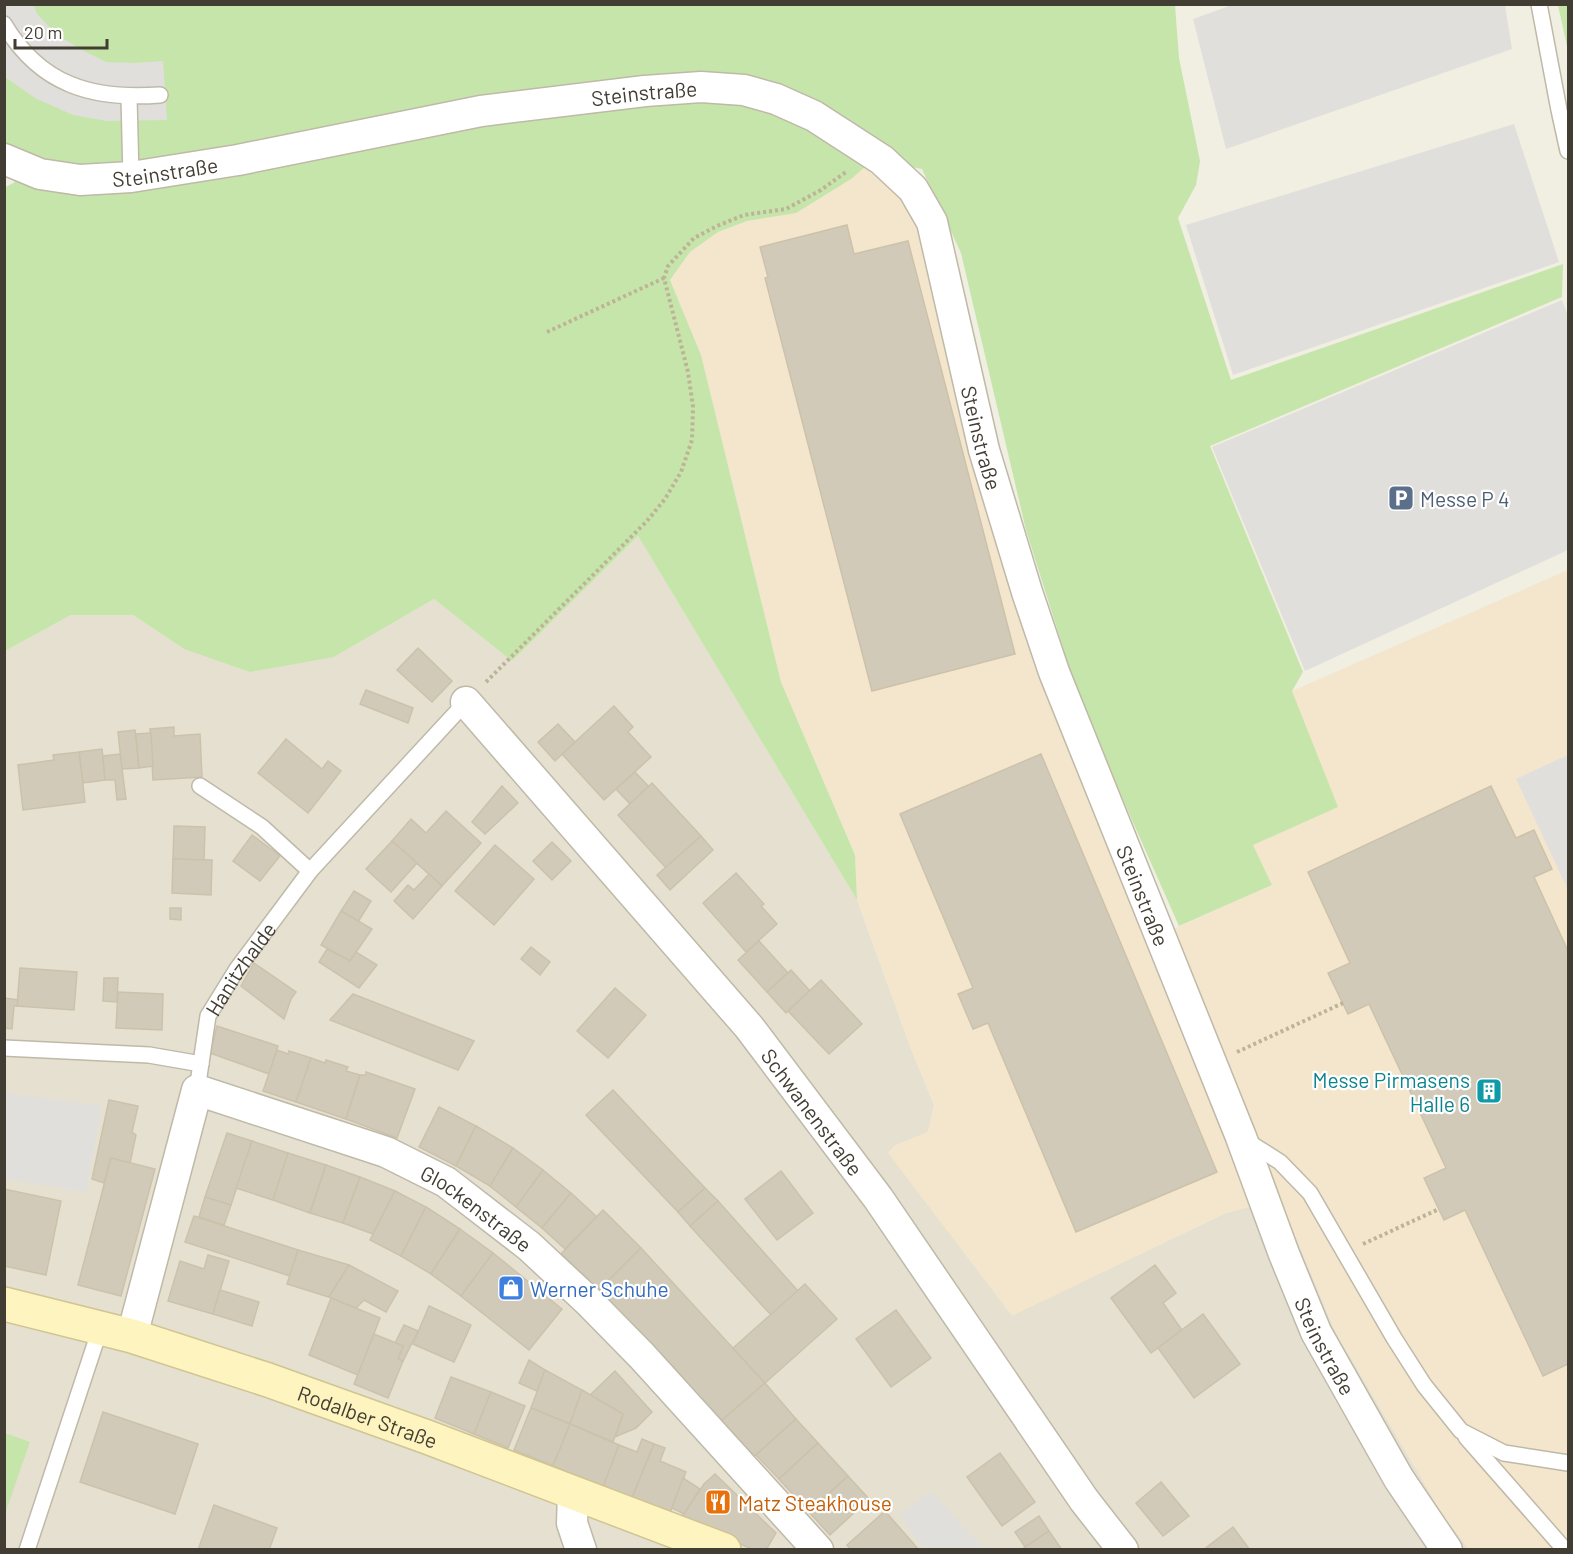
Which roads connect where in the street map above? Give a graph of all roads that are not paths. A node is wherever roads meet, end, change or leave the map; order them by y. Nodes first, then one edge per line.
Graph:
1 (1539, 4) edge
2 (4, 24) edge
3 (160, 95) dead end
4 (129, 97) junction
5 (1569, 151) edge
6 (4, 159) edge
7 (131, 177) junction
8 (466, 702) joint
9 (200, 786) dead end
10 (310, 871) junction
11 (4, 1048) edge
12 (199, 1077) junction
13 (1241, 1137) junction
14 (4, 1304) edge
15 (100, 1329) junction
16 (132, 1336) junction
17 (1461, 1431) junction
18 (1569, 1463) edge
19 (573, 1493) junction
20 (27, 1550) edge
21 (581, 1550) edge
22 (724, 1550) edge
23 (818, 1550) edge
24 (1123, 1550) edge
25 (1447, 1550) edge
26 (1565, 1550) edge

1 - 5 lane
2 - 4 lane
3 - 4 lane
4 - 7 lane
6 - 7 street, Steinstraße
7 - 13 street, Steinstraße
8 - 10 lane, Hanitzhalde
8 - 24 street, Schwanenstraße
9 - 10 lane
10 - 12 lane, Hanitzhalde
11 - 12 lane, Glockenstraße
12 - 16 street, Hanitzhalde
12 - 23 street, Glockenstraße
13 - 17 lane
13 - 25 street, Steinstraße
14 - 15 main road, Rodalber Straße
15 - 16 main road, Rodalber Straße
15 - 20 lane
16 - 19 main road, Rodalber Straße
17 - 18 lane
17 - 26 lane
19 - 21 street
19 - 22 main road, Rodalber Straße

